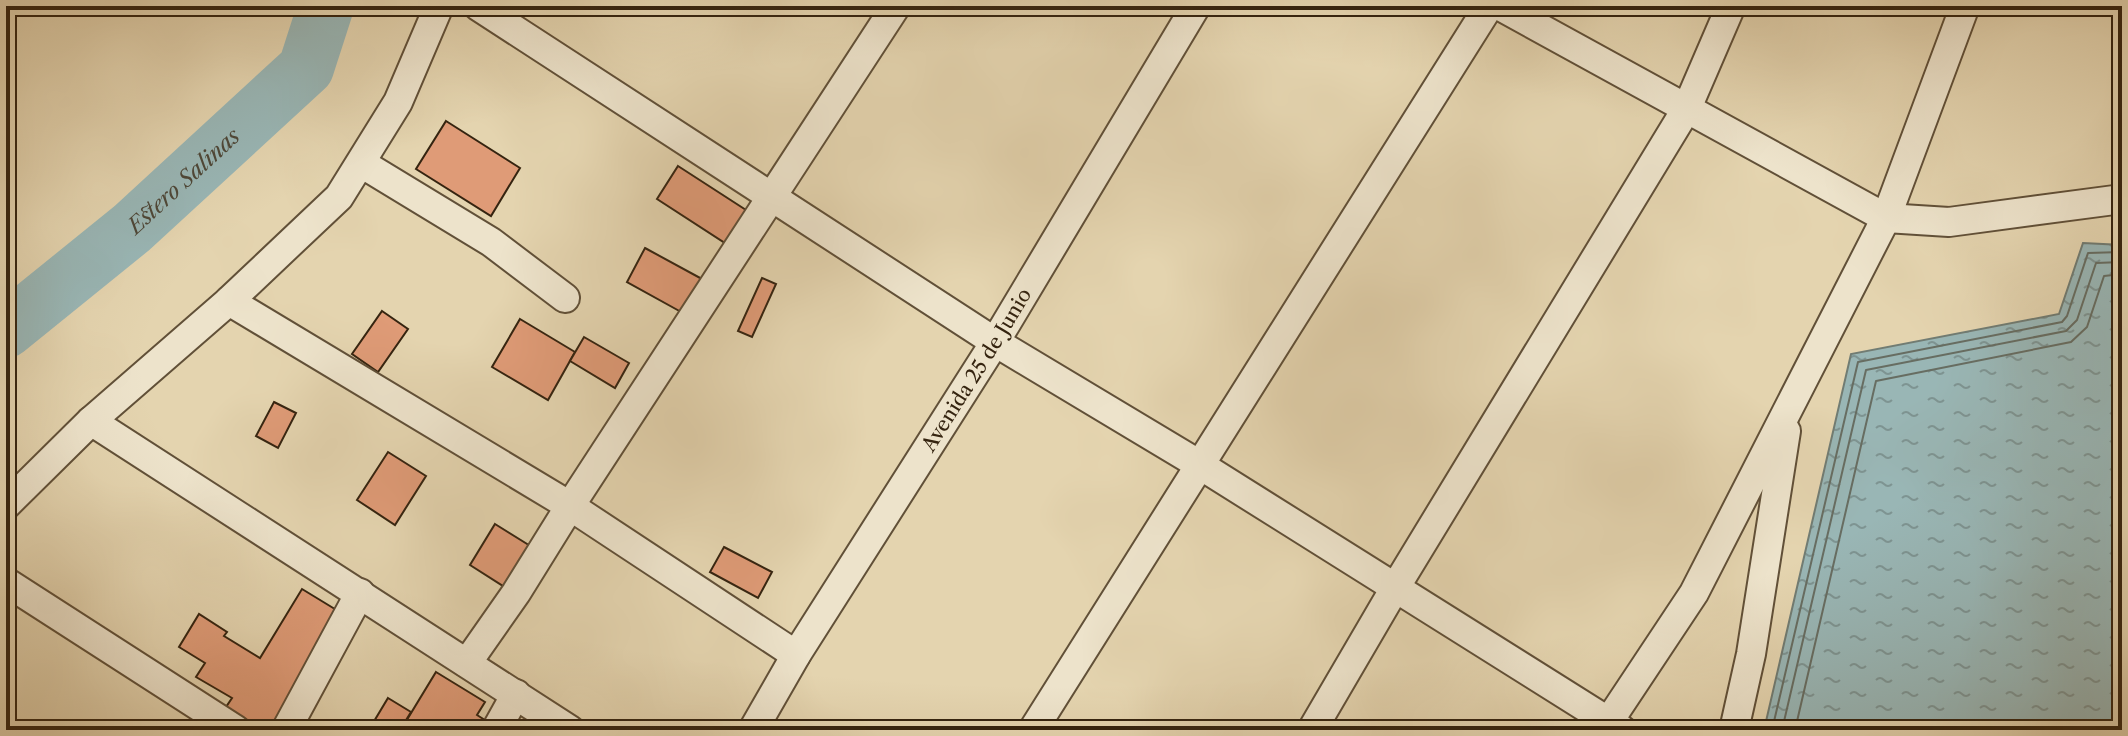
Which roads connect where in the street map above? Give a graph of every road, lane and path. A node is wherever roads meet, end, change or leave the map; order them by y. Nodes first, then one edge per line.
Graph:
1 (439, 6) edge
2 (478, 6) edge
3 (896, 6) edge
4 (1196, 6) edge
5 (1489, 6) edge
6 (1500, 6) edge
7 (1731, 6) edge
8 (1965, 6) edge
9 (1687, 108) junction
10 (361, 163) junction
11 (773, 196) junction
12 (2122, 199) edge
13 (1886, 218) junction
14 (565, 298) dead end
15 (229, 301) junction
16 (995, 342) junction
17 (1789, 407) junction
18 (91, 421) junction
19 (1200, 465) junction
20 (6, 505) edge
21 (570, 506) junction
22 (6, 582) edge
23 (1395, 588) junction
24 (360, 593) junction
25 (796, 655) junction
26 (467, 663) junction
27 (516, 694) junction
28 (1611, 727) edge
29 (236, 730) edge
30 (286, 730) edge
31 (496, 730) edge
32 (570, 730) edge
33 (753, 730) edge
34 (1033, 730) edge
35 (1312, 730) edge
36 (1734, 730) edge

1 - 10 street
2 - 11 street
3 - 11 street
4 - 16 street, Avenida 25 de Junio
5 - 19 street
6 - 9 street
7 - 9 street
8 - 13 street
9 - 13 street
9 - 23 street
10 - 14 street
10 - 15 street
11 - 16 street
11 - 21 street
12 - 13 street
13 - 17 street
15 - 18 street
15 - 21 street
16 - 19 street
16 - 25 street, Avenida 25 de Junio
17 - 28 street
17 - 36 street
18 - 20 street
18 - 24 street
19 - 23 street
19 - 34 street
21 - 25 street
21 - 26 street
22 - 29 street
23 - 28 street
23 - 35 street
24 - 26 street
24 - 30 street
25 - 33 street, Avenida 25 de Junio
26 - 27 street
27 - 31 street
27 - 32 street

